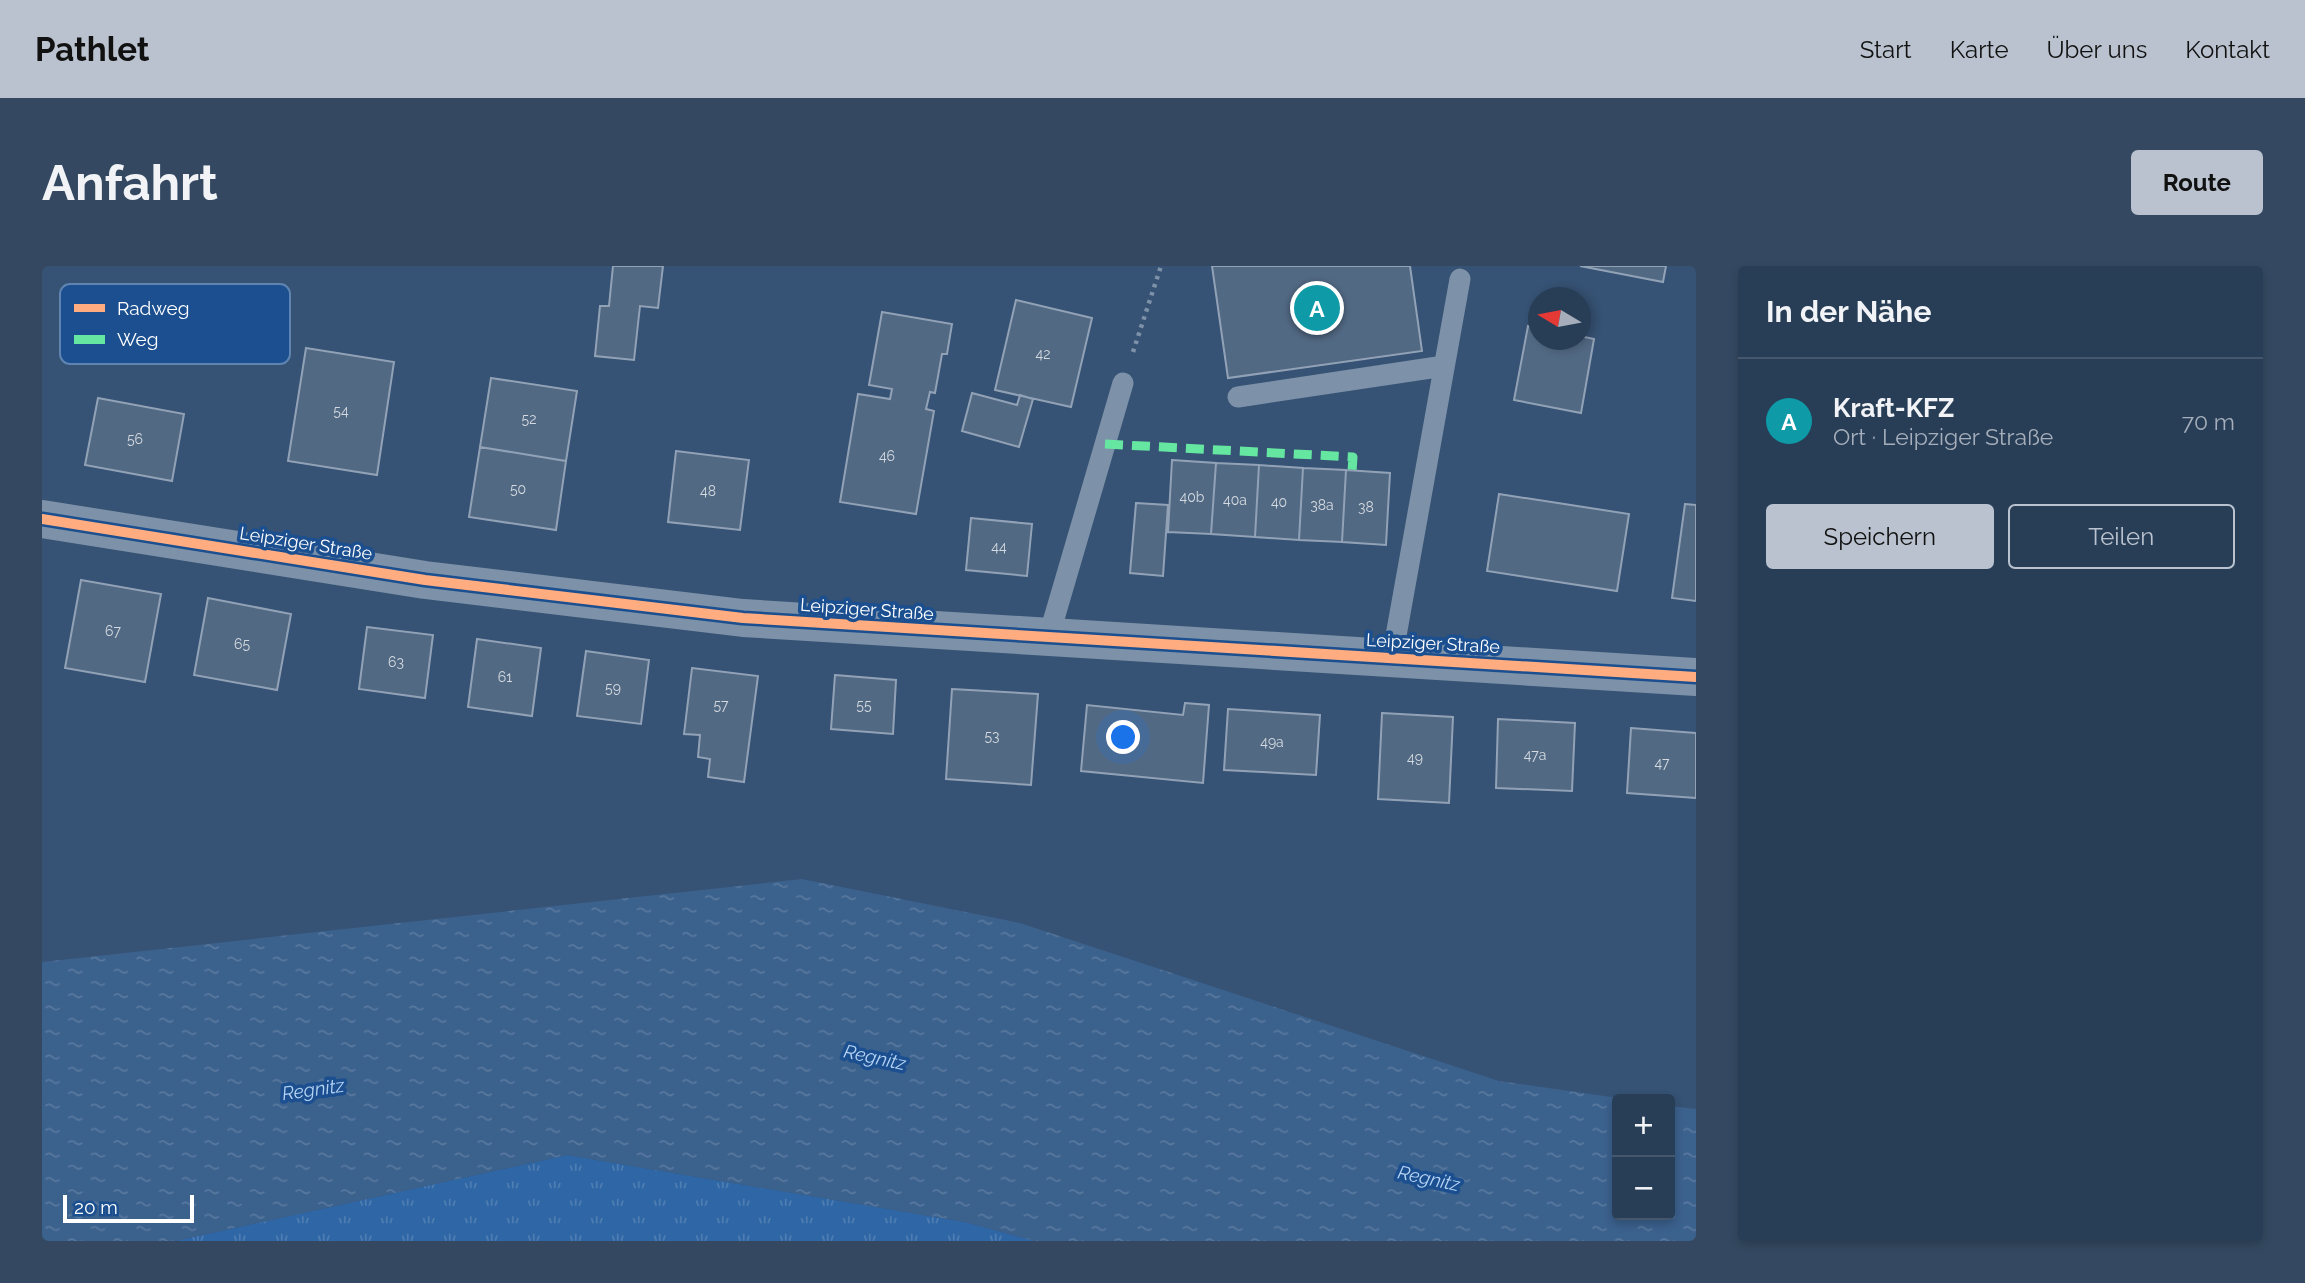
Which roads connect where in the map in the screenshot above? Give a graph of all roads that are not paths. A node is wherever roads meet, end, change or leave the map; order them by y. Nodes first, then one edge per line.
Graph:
1 (1460, 279) dead end
2 (1444, 366) junction
3 (1123, 383) road end
4 (1238, 397) dead end
5 (42, 519) edge
6 (1048, 639) junction
7 (1392, 658) junction
8 (1696, 677) edge

1 - 2 lane
2 - 4 lane
2 - 7 lane
3 - 6 lane
5 - 6 street, Leipziger Straße
6 - 7 street, Leipziger Straße
7 - 8 street, Leipziger Straße

